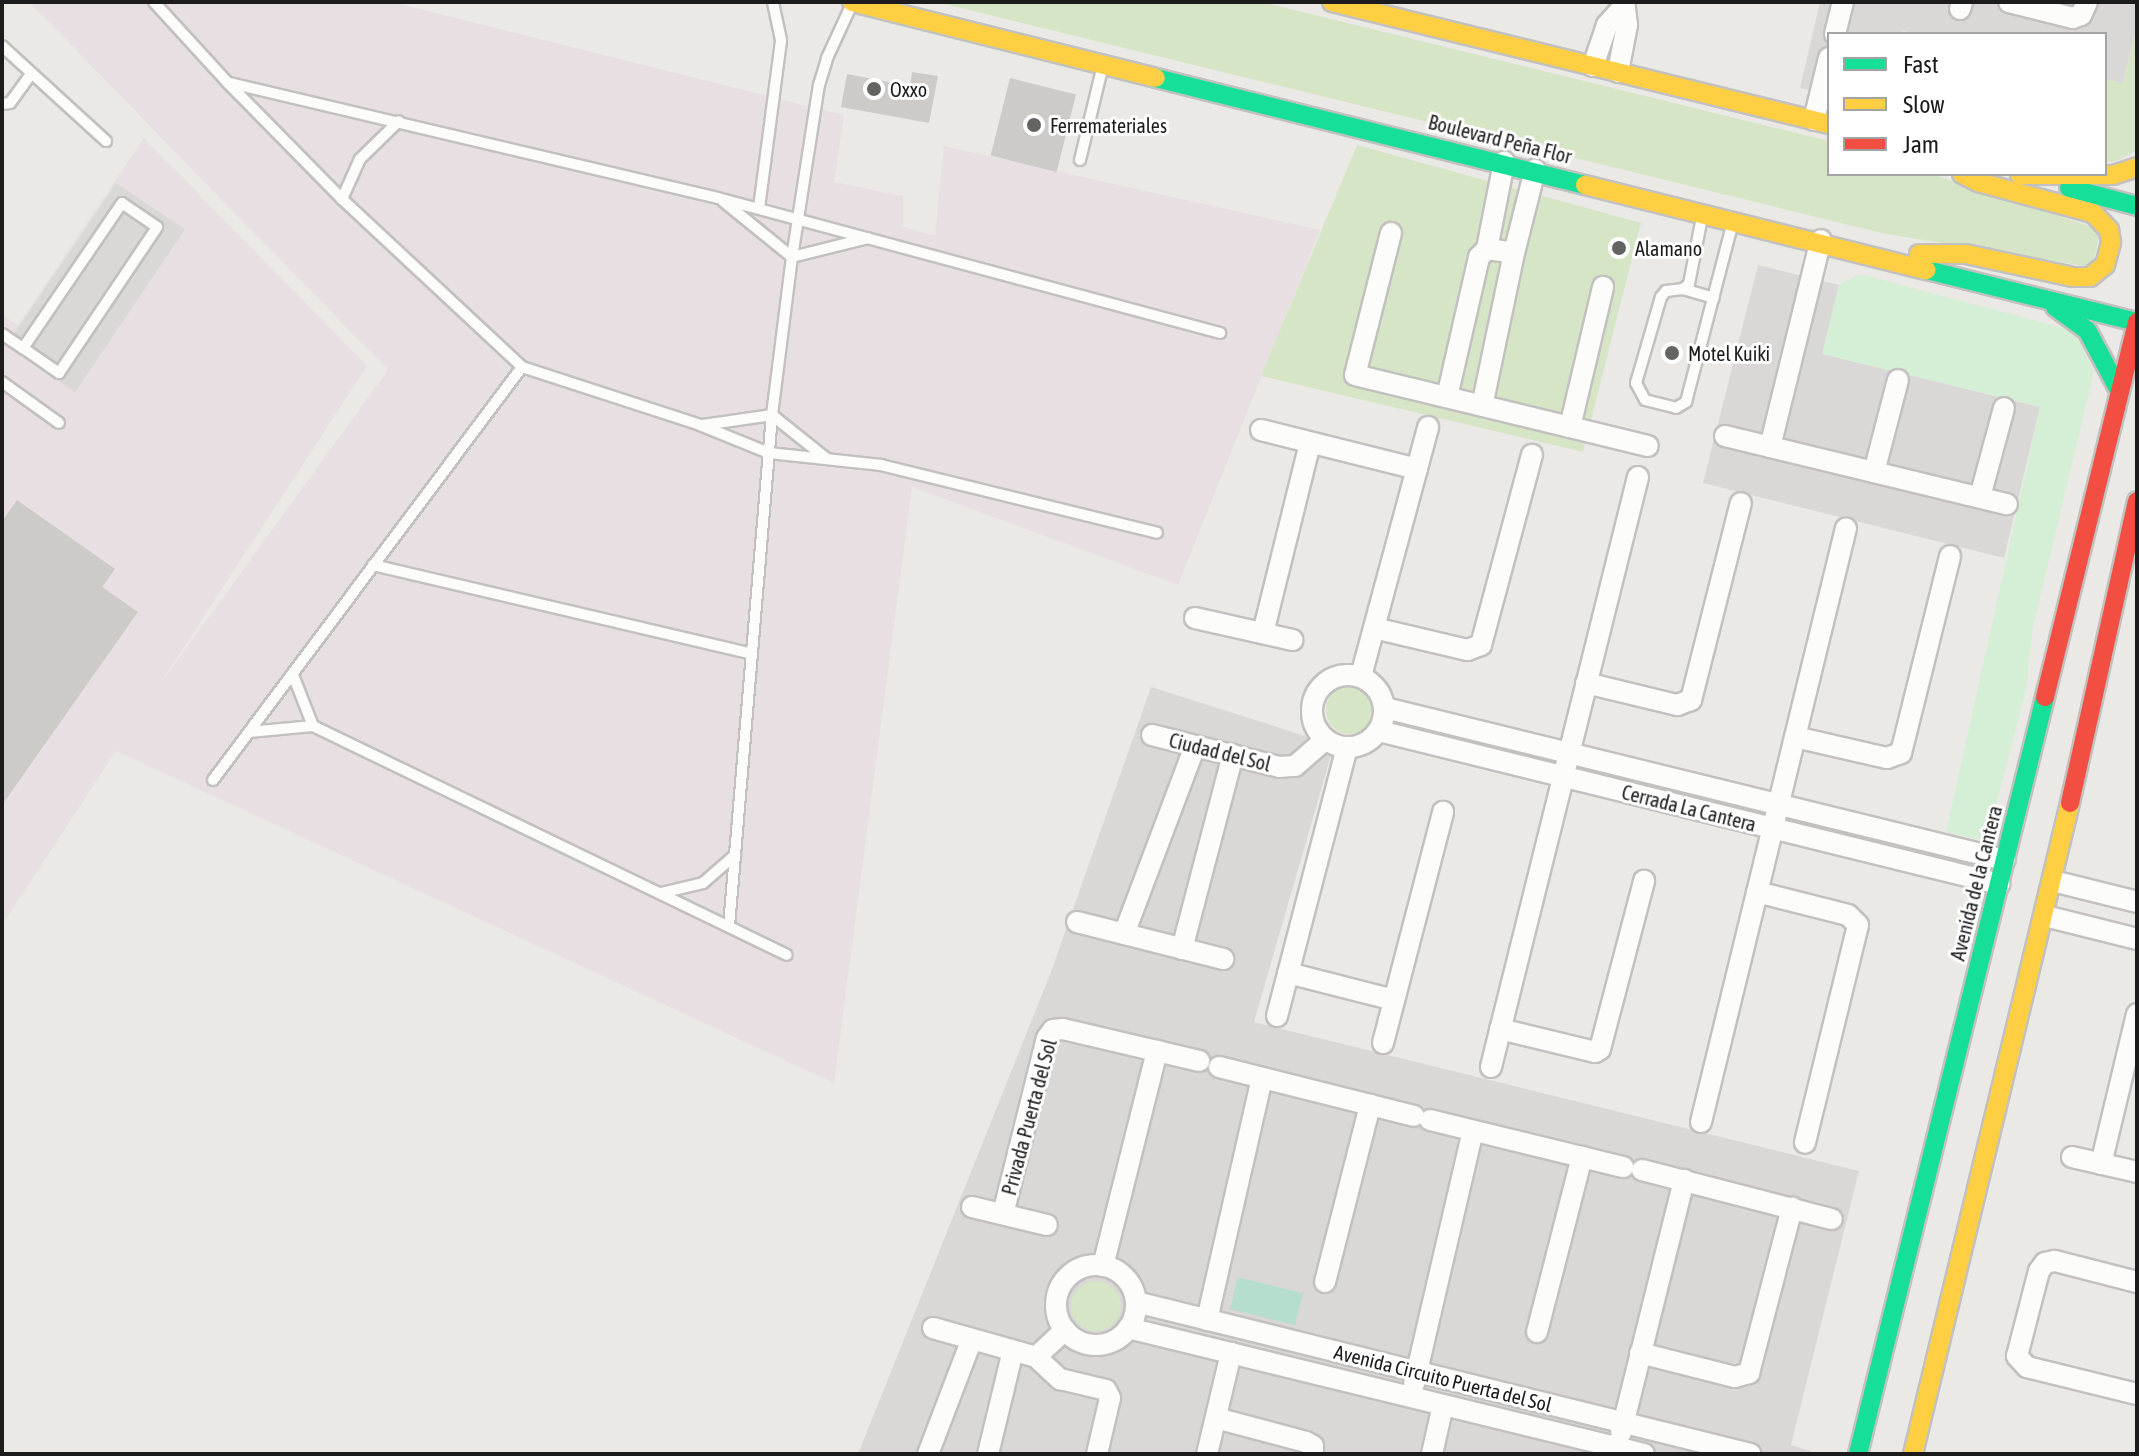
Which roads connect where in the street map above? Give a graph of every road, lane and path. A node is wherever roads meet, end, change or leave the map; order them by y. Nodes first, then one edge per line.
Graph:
1 (154, 2) edge
2 (773, 2) edge
3 (853, 2) edge
4 (1332, 2) edge
5 (1843, 2) edge
6 (2009, 2) edge
7 (2087, 2) edge
8 (1623, 4) edge
9 (1836, 32) edge
10 (2, 46) edge
11 (1104, 64) junction
12 (1593, 66) junction
13 (1618, 72) junction
14 (30, 75) junction
15 (1827, 76) edge
16 (228, 83) junction
17 (2, 104) edge
18 (399, 121) junction
19 (1822, 122) edge
20 (106, 141) dead end
21 (1080, 160) dead end
22 (1504, 162) junction
23 (2137, 167) edge
24 (1535, 170) junction
25 (2107, 175) edge
26 (1966, 176) edge
27 (2025, 176) edge
28 (718, 198) junction
29 (342, 199) junction
30 (2137, 206) edge
31 (759, 208) junction
32 (1704, 211) junction
33 (799, 218) junction
34 (1734, 219) junction
35 (1391, 233) dead end
36 (870, 237) junction
37 (1821, 240) junction
38 (1487, 249) junction
39 (1514, 253) junction
40 (1877, 254) junction
41 (792, 257) junction
42 (1603, 287) dead end
43 (1683, 289) junction
44 (2017, 290) junction
45 (1714, 298) junction
46 (2137, 322) edge
47 (1220, 333) dead end
48 (2, 334) edge
49 (23, 348) junction
50 (522, 367) junction
51 (1898, 380) dead end
52 (4, 388) edge
53 (2120, 392) junction
54 (1447, 397) junction
55 (1482, 406) junction
56 (2004, 408) dead end
57 (772, 415) junction
58 (59, 423) dead end
59 (700, 425) junction
60 (1428, 427) dead end
61 (1570, 427) junction
62 (1261, 430) dead end
63 (1725, 436) dead end
64 (1310, 443) junction
65 (1648, 446) dead end
66 (1770, 447) junction
67 (769, 453) junction
68 (1532, 455) dead end
69 (829, 460) junction
70 (1417, 469) junction
71 (1874, 472) junction
72 (1638, 477) dead end
73 (1980, 497) junction
74 (2137, 501) edge
75 (1741, 503) dead end
76 (2007, 504) dead end
77 (1846, 528) dead end
78 (1157, 533) dead end
79 (1950, 556) dead end
80 (373, 565) junction
81 (1195, 618) dead end
82 (1374, 628) junction
83 (1263, 633) junction
84 (1293, 640) dead end
85 (752, 654) junction
86 (293, 675) junction
87 (1361, 676) junction
88 (1586, 683) junction
89 (1385, 708) junction
90 (313, 726) junction
91 (1379, 731) junction
92 (249, 732) junction
93 (1152, 735) dead end
94 (1795, 737) junction
95 (1325, 740) junction
96 (1195, 746) junction
97 (1347, 748) junction
98 (1569, 753) junction
99 (1233, 755) junction
100 (1563, 777) junction
101 (213, 780) dead end
102 (1779, 804) junction
103 (1443, 812) dead end
104 (1773, 828) junction
105 (735, 855) junction
106 (2005, 860) junction
107 (1644, 881) dead end
108 (2053, 881) junction
109 (1999, 884) junction
110 (1757, 892) junction
111 (661, 893) junction
112 (2113, 896) junction
113 (2137, 902) edge
114 (2045, 916) junction
115 (1077, 922) dead end
116 (729, 926) junction
117 (2105, 931) junction
118 (1124, 934) junction
119 (2137, 939) edge
120 (1182, 949) junction
121 (787, 955) dead end
122 (1223, 959) dead end
123 (1288, 973) junction
124 (1394, 1000) junction
125 (2137, 1014) edge
126 (1277, 1016) dead end
127 (1500, 1029) junction
128 (1383, 1043) dead end
129 (1157, 1051) junction
130 (2132, 1056) edge
131 (1491, 1067) dead end
132 (1262, 1078) junction
133 (1370, 1105) junction
134 (1701, 1122) dead end
135 (1473, 1131) junction
136 (1805, 1143) dead end
137 (1582, 1157) junction
138 (2072, 1157) dead end
139 (2101, 1164) junction
140 (2137, 1172) edge
141 (1684, 1180) junction
142 (972, 1207) dead end
143 (1792, 1208) junction
144 (1003, 1214) junction
145 (1832, 1219) dead end
146 (1047, 1225) dead end
147 (1103, 1266) junction
148 (1325, 1282) dead end
149 (2137, 1282) edge
150 (1136, 1302) junction
151 (1207, 1320) junction
152 (933, 1328) dead end
153 (1128, 1328) junction
154 (1065, 1330) junction
155 (1537, 1332) dead end
156 (972, 1339) junction
157 (1013, 1351) junction
158 (1231, 1353) junction
159 (1640, 1353) junction
160 (1036, 1357) junction
161 (1417, 1372) junction
162 (2137, 1394) edge
163 (1412, 1397) junction
164 (1443, 1405) junction
165 (1216, 1418) junction
166 (1623, 1423) junction
167 (1618, 1448) junction
168 (928, 1454) edge
169 (988, 1454) edge
170 (1097, 1454) edge
171 (1207, 1454) edge
172 (1313, 1454) edge
173 (1432, 1454) edge
174 (1644, 1454) edge
175 (1750, 1454) edge
176 (1858, 1454) edge
177 (1913, 1454) edge

1 - 16 lane
2 - 31 lane
3 - 11 main road, Boulevard Peña Flor
3 - 33 lane
4 - 12 main road
5 - 9 street
6 - 7 street
8 - 12 street
8 - 13 street
10 - 14 lane
11 - 21 lane
11 - 22 main road, Boulevard Peña Flor
12 - 13 main road
13 - 19 main road
14 - 17 lane
14 - 20 lane
15 - 19 street
16 - 18 lane
16 - 29 lane
18 - 28 lane
18 - 29 lane
22 - 24 main road, Boulevard Peña Flor
22 - 38 street
23 - 25 main road
24 - 32 main road, Boulevard Peña Flor
24 - 39 street
26 - 40 main road
27 - 30 main road
28 - 31 lane
28 - 41 lane
29 - 50 lane
31 - 33 lane
32 - 34 main road, Boulevard Peña Flor
32 - 43 lane
33 - 36 lane
33 - 41 lane
34 - 37 main road, Boulevard Peña Flor
34 - 45 lane
35 - 54 street
36 - 41 lane
36 - 47 lane
37 - 40 main road, Boulevard Peña Flor
37 - 66 street
38 - 39 street
38 - 54 street
39 - 55 street
40 - 44 main road, Boulevard Peña Flor
41 - 57 lane
42 - 61 street
43 - 45 lane
43 - 45 lane
44 - 46 main road, Boulevard Peña Flor
44 - 53 main road
46 - 53 main road, Avenida de la Cantera
48 - 49 lane
49 - 49 lane
50 - 59 lane
50 - 80 lane
51 - 71 street
52 - 58 lane
53 - 106 main road, Avenida de la Cantera
54 - 55 street
55 - 61 street
56 - 73 street
57 - 59 lane
57 - 67 lane
57 - 69 lane
59 - 67 lane
60 - 70 street
61 - 65 street
62 - 64 street
63 - 66 street
64 - 70 street
64 - 83 street
66 - 71 street
67 - 69 lane
67 - 85 lane
68 - 82 street
69 - 78 lane
70 - 82 street
71 - 73 street
72 - 88 street
73 - 76 street
74 - 108 main road
75 - 88 street
77 - 94 street
79 - 94 street
80 - 85 lane
80 - 86 lane
81 - 83 street
82 - 87 street
83 - 84 street
85 - 105 lane
86 - 90 lane
86 - 92 lane
87 - 89 street
87 - 95 street
88 - 98 street
89 - 91 street
89 - 98 street, Cerrada La Cantera
90 - 92 lane
90 - 111 lane
91 - 97 street
91 - 100 street, Cerrada La Cantera
92 - 101 lane
93 - 96 street, Ciudad del Sol
94 - 102 street
95 - 97 street
95 - 99 street, Ciudad del Sol
96 - 99 street, Ciudad del Sol
96 - 118 street
97 - 123 street
98 - 100 street
98 - 102 street, Cerrada La Cantera
99 - 120 street
100 - 104 street, Cerrada La Cantera
100 - 127 street
102 - 104 street
102 - 106 street, Cerrada La Cantera
103 - 124 street
104 - 109 street, Cerrada La Cantera
104 - 110 street
105 - 111 lane
105 - 116 lane
106 - 109 main road, Avenida de la Cantera
107 - 127 street
108 - 112 street
108 - 114 main road
109 - 176 main road, Avenida de la Cantera
110 - 134 street
110 - 136 street
111 - 116 lane
112 - 113 street
112 - 117 street
114 - 117 street
114 - 177 main road
115 - 118 street
116 - 121 lane
117 - 119 street
118 - 120 street
120 - 122 street
123 - 124 street
123 - 126 street
124 - 128 street
125 - 130 street
127 - 131 street
129 - 132 street, Privada Puerta del Sol
129 - 144 street, Privada Puerta del Sol
129 - 147 street
130 - 139 street
132 - 133 street, Privada Puerta del Sol
132 - 151 street
133 - 135 street, Privada Puerta del Sol
133 - 148 street
135 - 137 street, Privada Puerta del Sol
135 - 161 street
137 - 141 street, Privada Puerta del Sol
137 - 155 street
138 - 139 street
139 - 140 street
141 - 143 street, Privada Puerta del Sol
141 - 159 street
142 - 144 street, Privada Puerta del Sol
143 - 145 street, Privada Puerta del Sol
143 - 159 street
144 - 146 street, Privada Puerta del Sol
147 - 150 street
147 - 154 street
149 - 162 street
150 - 151 street, Avenida Circuito Puerta del Sol
150 - 153 street
151 - 161 street, Avenida Circuito Puerta del Sol
152 - 156 street
153 - 154 street
153 - 158 street, Avenida Circuito Puerta del Sol
154 - 160 street
156 - 157 street
156 - 168 street
157 - 160 street
157 - 169 street
158 - 163 street, Avenida Circuito Puerta del Sol
158 - 165 street
159 - 166 street
160 - 170 street
161 - 163 street
161 - 166 street, Avenida Circuito Puerta del Sol
163 - 164 street, Avenida Circuito Puerta del Sol
164 - 167 street, Avenida Circuito Puerta del Sol
164 - 173 street
165 - 171 street
165 - 172 street
166 - 167 street
166 - 175 street, Avenida Circuito Puerta del Sol
167 - 174 street, Avenida Circuito Puerta del Sol

